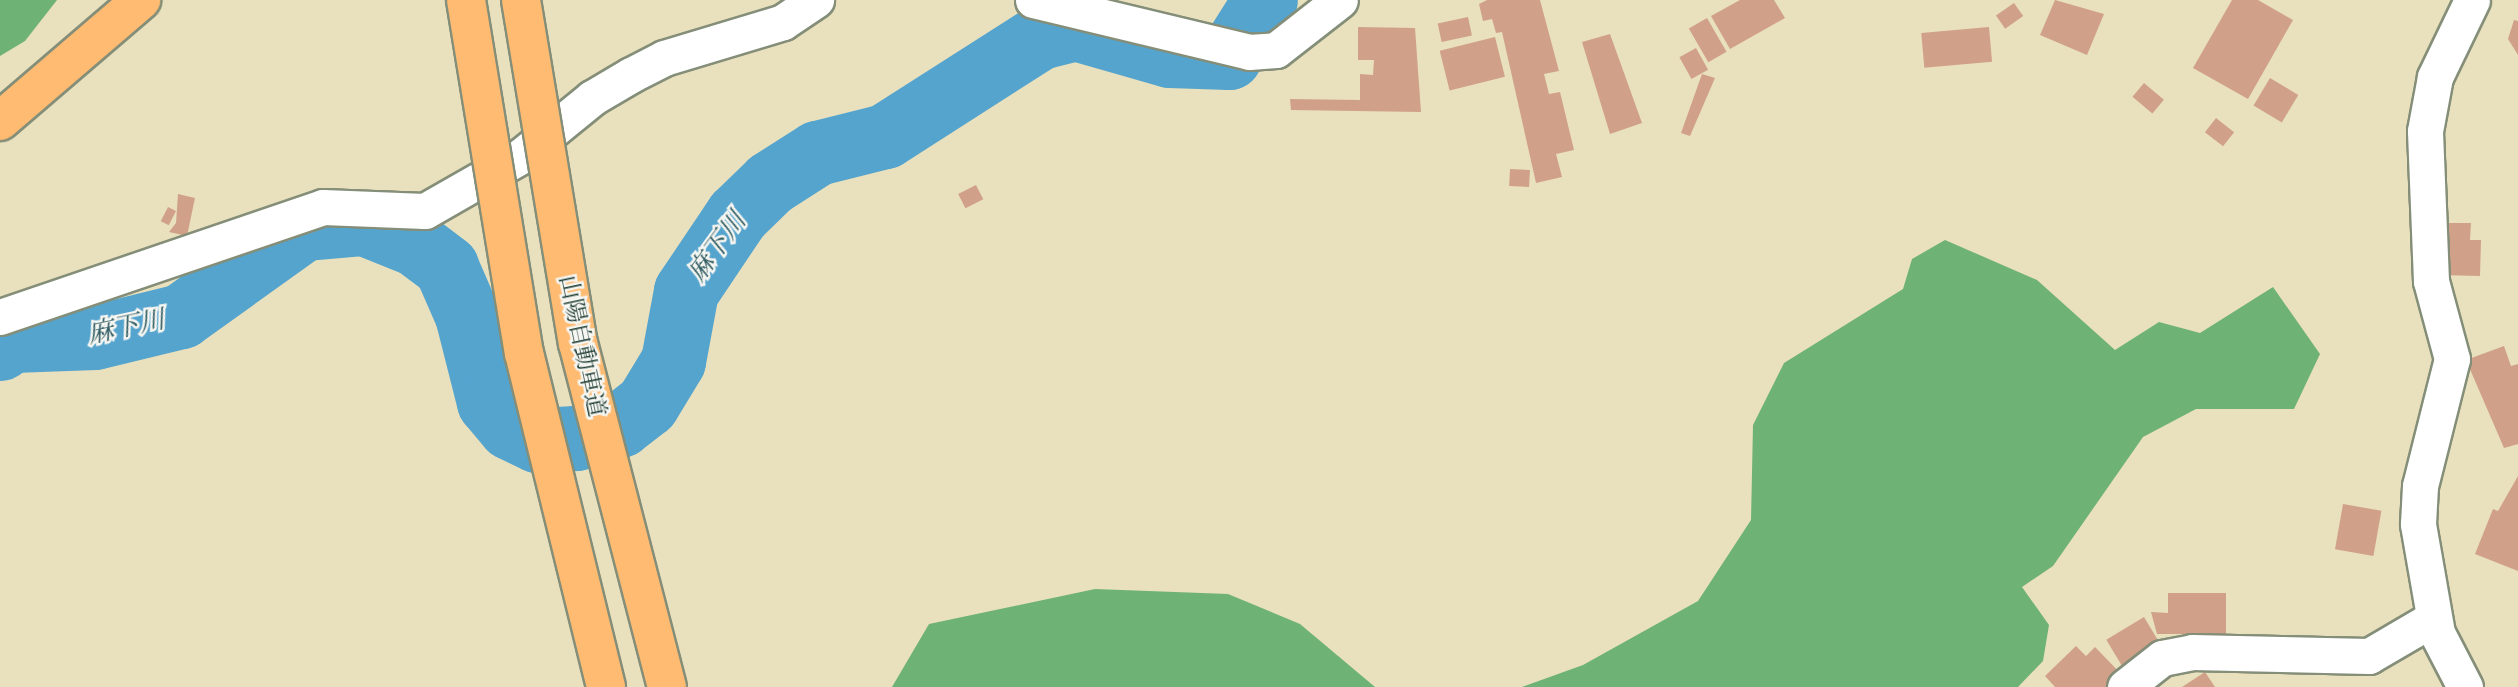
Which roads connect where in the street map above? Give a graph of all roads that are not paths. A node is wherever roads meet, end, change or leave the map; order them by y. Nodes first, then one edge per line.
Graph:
1 (141, 0) edge
2 (467, 0) edge
3 (521, 0) edge
4 (816, 0) edge
5 (1033, 0) edge
6 (1340, 0) edge
7 (2472, 0) edge
8 (0, 121) edge
9 (0, 317) edge
10 (2434, 618) junction
11 (606, 687) edge
12 (667, 687) edge
13 (2125, 687) edge
14 (2465, 687) edge

1 - 8 main road
2 - 11 main road, bridge
3 - 12 main road, 山陽自動車道, bridge
4 - 9 street
5 - 6 street
7 - 10 street
10 - 13 street
10 - 14 street

